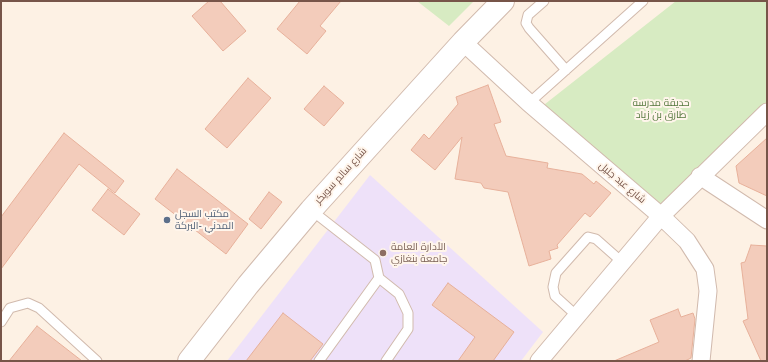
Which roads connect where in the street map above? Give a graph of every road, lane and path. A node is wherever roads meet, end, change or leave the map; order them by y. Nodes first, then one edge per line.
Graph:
1 (503, 1) edge
2 (544, 1) edge
3 (643, 1) edge
4 (463, 42) junction
5 (566, 70) junction
6 (529, 103) junction
7 (767, 112) edge
8 (700, 176) junction
9 (311, 210) junction
10 (661, 216) junction
11 (767, 220) edge
12 (622, 262) junction
13 (379, 278) junction
14 (577, 316) junction
15 (1, 322) edge
16 (96, 361) edge
17 (189, 361) edge
18 (318, 361) edge
19 (386, 361) edge
20 (539, 361) edge
21 (701, 361) edge

1 - 4 street, شارع سالم سويكر
2 - 5 lane
3 - 5 lane
4 - 6 street, شارع عبد جليل
4 - 9 street, شارع سالم سويكر
5 - 6 lane
6 - 10 street, شارع عبد جليل
7 - 8 street
8 - 10 street
8 - 11 street
9 - 13 lane
9 - 17 street, شارع سالم سويكر
10 - 12 street
10 - 21 street, شارع عبد جليل
12 - 14 street
12 - 14 lane
13 - 18 lane
13 - 19 lane
14 - 20 street
15 - 16 lane

